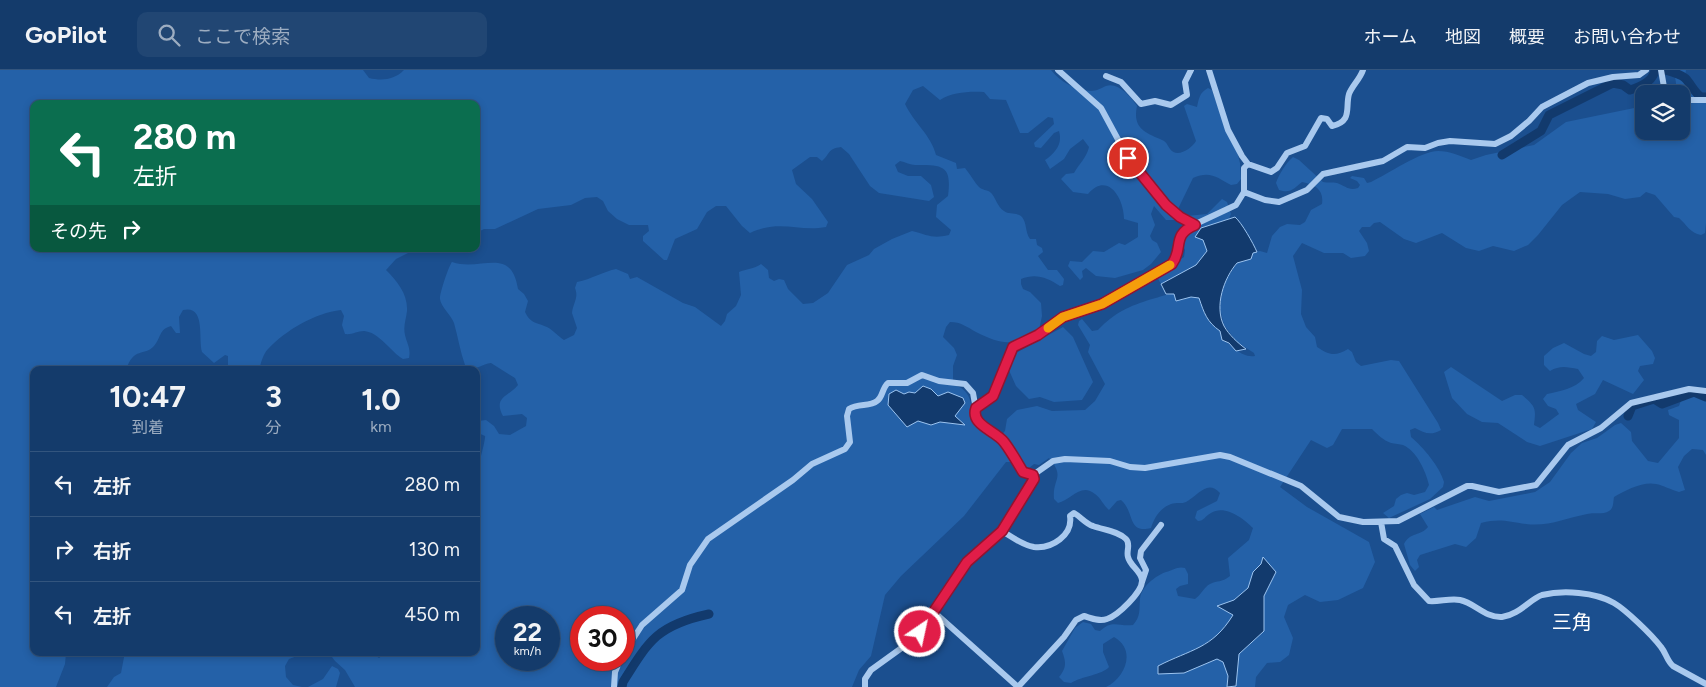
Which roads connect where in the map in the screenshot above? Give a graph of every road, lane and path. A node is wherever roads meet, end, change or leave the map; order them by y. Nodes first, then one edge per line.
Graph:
1 (1058, 70) edge
2 (1191, 70) edge
3 (1209, 70) edge
4 (1363, 70) edge
5 (1646, 70) edge
6 (1661, 70) edge
7 (1106, 76) dead end
8 (1664, 85) edge
9 (1690, 100) edge
10 (1706, 100) edge
11 (1248, 164) junction
12 (1244, 192) junction
13 (1195, 225) junction
14 (1706, 391) edge
15 (976, 408) junction
16 (1033, 475) junction
17 (1381, 522) junction
18 (1162, 524) dead end
19 (1002, 531) junction
20 (1142, 582) junction
21 (934, 612) junction
22 (635, 636) edge
23 (615, 671) edge
24 (1706, 682) edge
25 (614, 687) edge
26 (865, 687) edge

1 - 13 street
2 - 7 street
3 - 11 street
4 - 11 street
5 - 12 street
6 - 8 street
9 - 10 street
11 - 12 street
12 - 13 street
13 - 15 street
14 - 17 street
15 - 16 street
15 - 22 street
16 - 17 street
16 - 19 street
17 - 24 street
18 - 20 street
19 - 20 street
19 - 21 street
20 - 21 street
21 - 26 street
23 - 25 street

